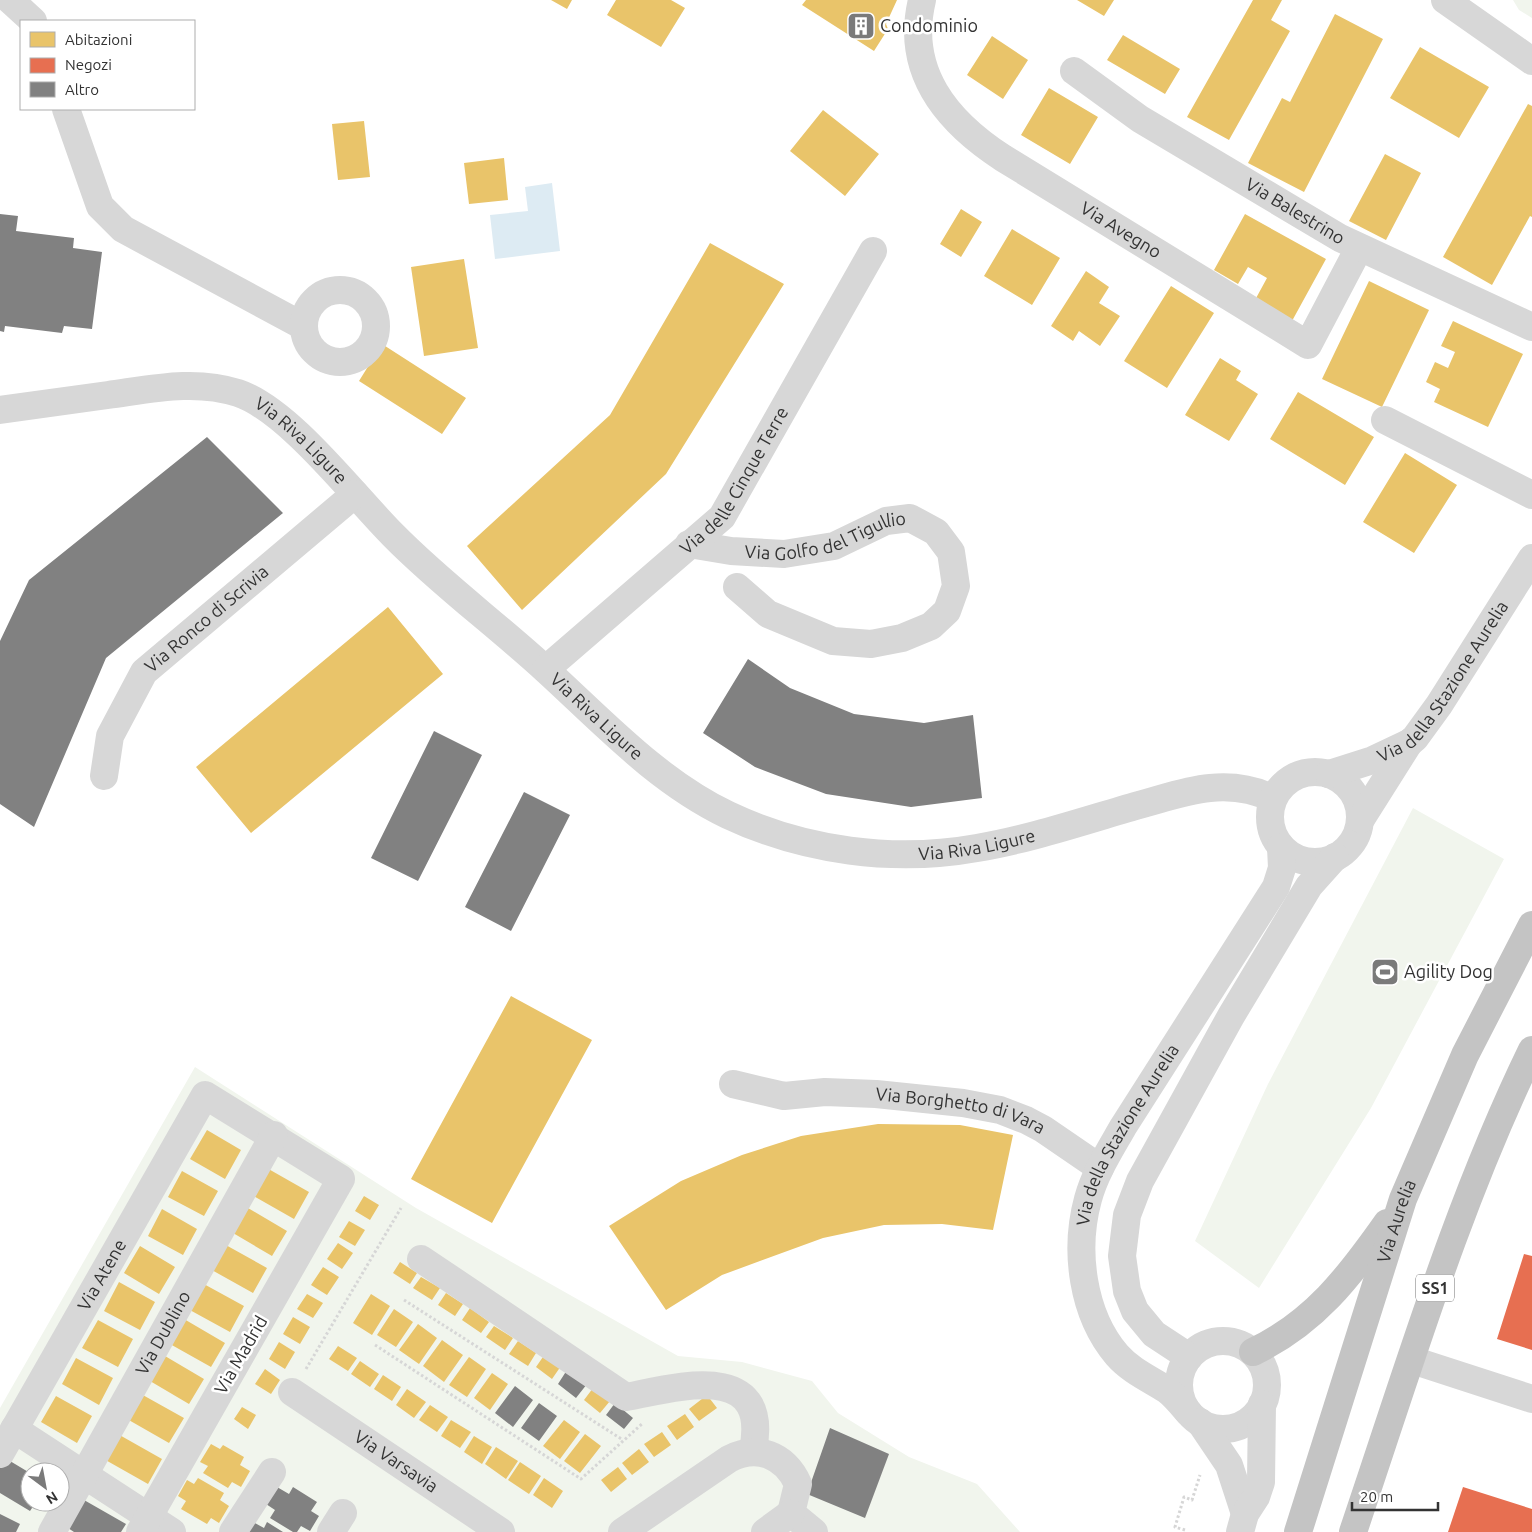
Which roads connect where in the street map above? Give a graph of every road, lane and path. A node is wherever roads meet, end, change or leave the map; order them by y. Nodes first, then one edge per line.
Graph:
1 (10, 0) edge
2 (922, 0) edge
3 (1444, 0) edge
4 (32, 20) edge
5 (1532, 61) edge
6 (1074, 72) dead end
7 (66, 110) edge
8 (1359, 248) junction
9 (872, 252) dead end
10 (303, 326) dead end
11 (1532, 327) edge
12 (0, 410) edge
13 (1386, 420) dead end
14 (355, 494) junction
15 (1532, 495) edge
16 (689, 544) junction
17 (1532, 558) edge
18 (737, 587) dead end
19 (546, 670) junction
20 (1409, 743) junction
21 (1329, 774) junction
22 (104, 776) dead end
23 (1274, 799) junction
24 (1360, 819) junction
25 (1281, 847) junction
26 (1335, 857) junction
27 (1532, 925) edge
28 (1532, 1050) edge
29 (1525, 1081) edge
30 (733, 1084) dead end
31 (274, 1135) junction
32 (1100, 1168) junction
33 (1403, 1199) junction
34 (401, 1208) dead end
35 (420, 1259) dead end
36 (404, 1300) dead end
37 (375, 1345) dead end
38 (1253, 1352) junction
39 (1189, 1357) junction
40 (1412, 1360) junction
41 (292, 1392) joint
42 (1532, 1399) edge
43 (1262, 1404) junction
44 (1194, 1417) junction
45 (645, 1422) dead end
46 (14, 1429) junction
47 (624, 1440) junction
48 (754, 1450) junction
49 (0, 1454) edge
50 (272, 1472) dead end
51 (84, 1475) junction
52 (1200, 1477) dead end
53 (1242, 1523) edge
54 (1188, 1524) dead end
55 (145, 1525) edge
56 (806, 1527) edge
57 (1185, 1531) edge
58 (52, 1532) edge
59 (172, 1532) edge
60 (233, 1532) edge
61 (501, 1532) edge
62 (622, 1532) edge
63 (765, 1532) edge
64 (1298, 1532) edge
65 (1353, 1532) edge

1 - 4 street
2 - 8 street, Via Avegno
3 - 5 street
6 - 8 street, Via Balestrino
7 - 10 street
8 - 11 street, Via Balestrino
9 - 16 street, Via delle Cinque Terre
12 - 14 street, Via Riva Ligure
13 - 15 street
14 - 19 street, Via Riva Ligure
14 - 22 street, Via Ronco di Scrivia
16 - 18 street, Via Golfo del Tigullio
16 - 19 street, Via delle Cinque Terre
17 - 20 street, Via della Stazione Aurelia
19 - 23 street, Via Riva Ligure
20 - 21 street, Via della Stazione Aurelia
20 - 24 street
21 - 23 street
21 - 24 street
23 - 25 street
24 - 26 street
25 - 26 street
25 - 32 street, Via della Stazione Aurelia
26 - 39 street
27 - 33 highway, Via Aurelia
28 - 29 highway, SS1
29 - 40 highway, SS1
30 - 32 street, Via Borghetto di Vara
31 - 46 street, Via Atene
31 - 51 street, Via Dublino
31 - 55 street, Via Madrid
32 - 44 street, Via della Stazione Aurelia
33 - 38 highway
33 - 64 highway, Via Aurelia
34 - 41 path
35 - 48 street
36 - 47 path
37 - 47 path
38 - 39 street
38 - 43 street
39 - 44 street
40 - 42 street
40 - 65 highway, SS1
41 - 61 street, Via Varsavia
43 - 44 street
43 - 53 street
44 - 53 street
45 - 47 path
46 - 49 street, Via Atene
46 - 51 street
48 - 56 street
48 - 62 street
50 - 60 street
51 - 55 street
51 - 58 street, Via Dublino
52 - 57 path
54 - 57 path
55 - 59 street
56 - 63 street

